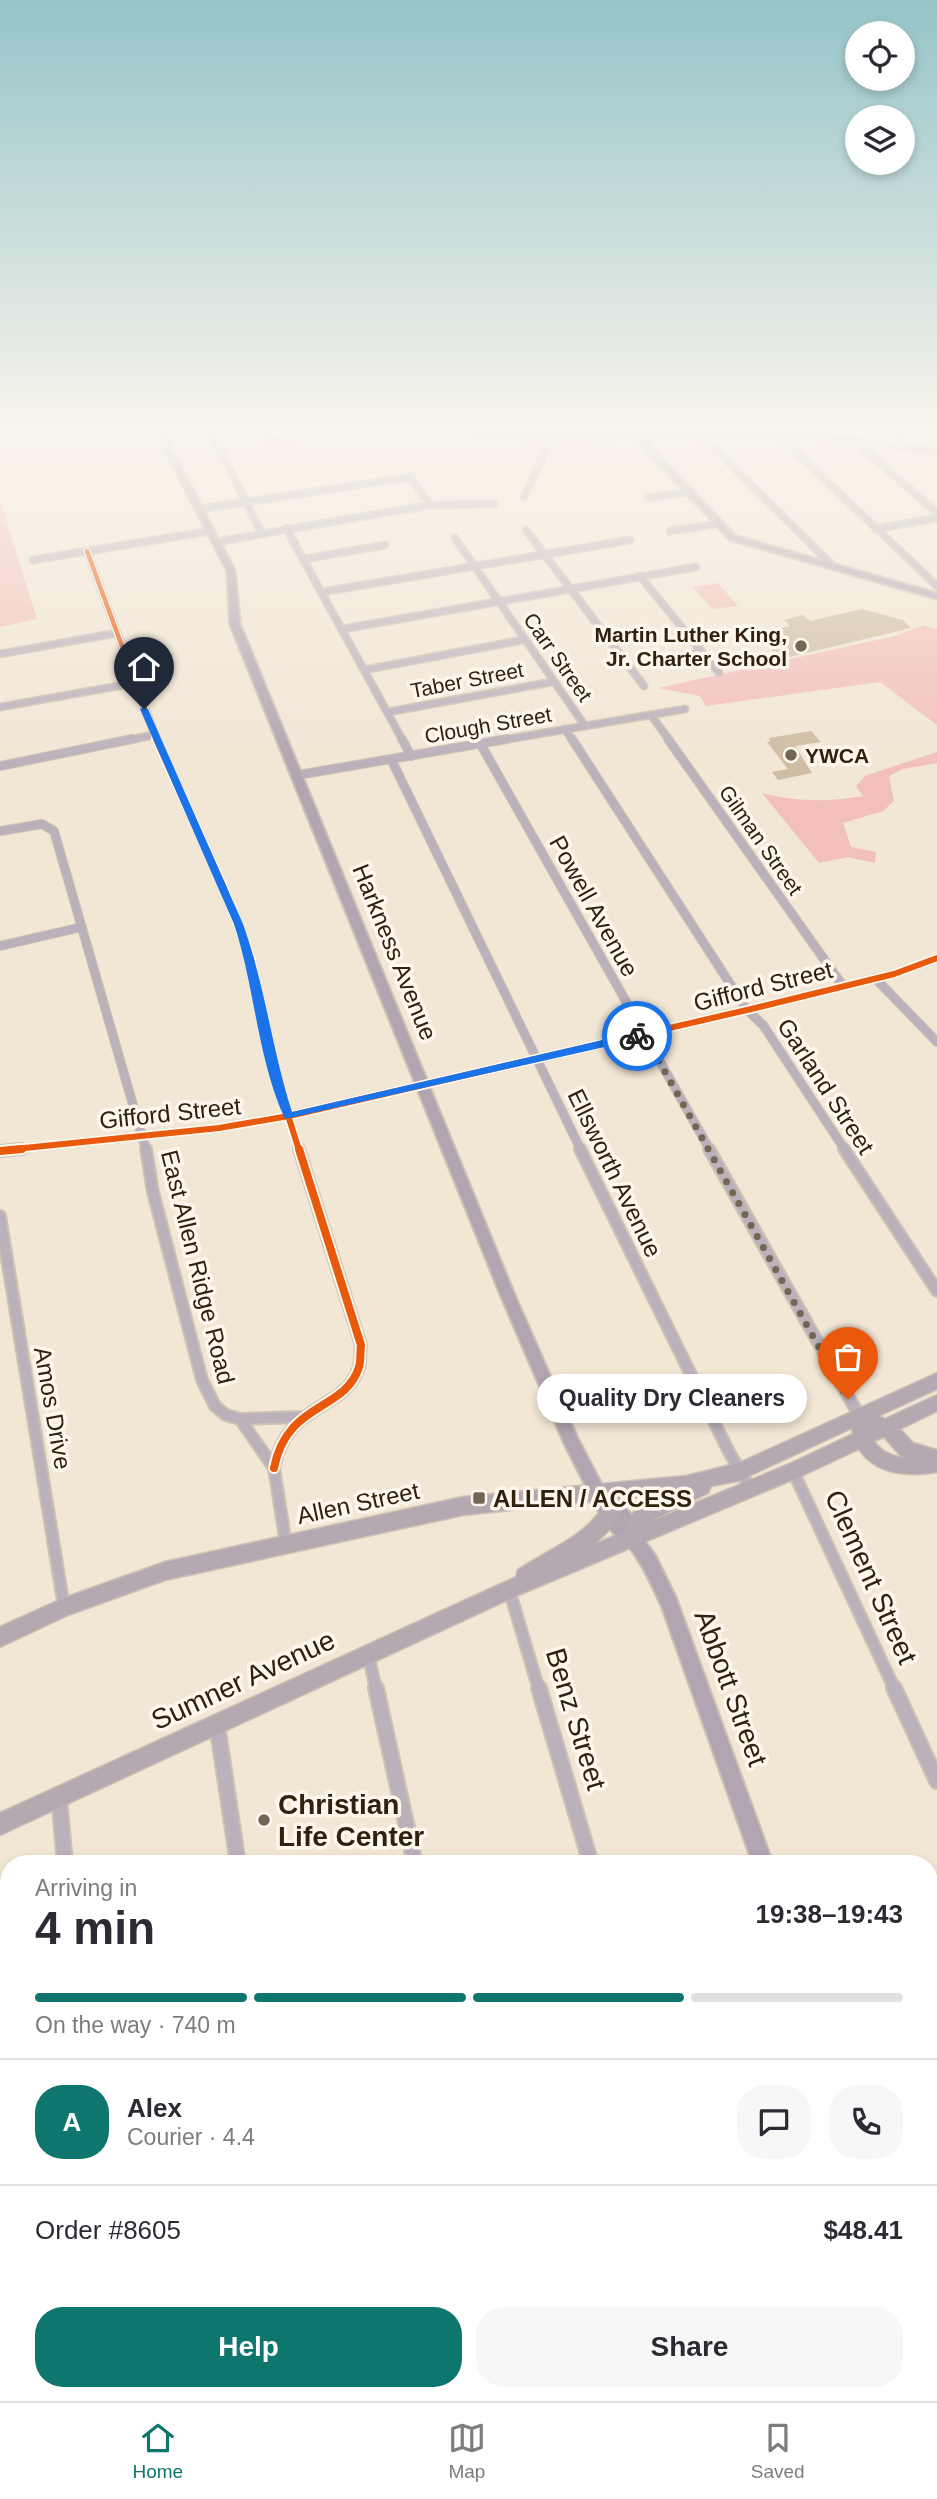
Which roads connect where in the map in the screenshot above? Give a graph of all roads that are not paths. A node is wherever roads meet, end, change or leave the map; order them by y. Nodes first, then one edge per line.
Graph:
1 (142, 542) edge
2 (215, 542) edge
3 (294, 542) edge
4 (458, 542) edge
5 (535, 542) edge
6 (617, 542) edge
7 (744, 542) edge
8 (809, 542) edge
9 (891, 542) edge
10 (385, 545) dead end
11 (87, 551) junction
12 (543, 554) junction
13 (33, 559) dead end
14 (304, 559) junction
15 (474, 566) junction
16 (696, 566) dead end
17 (834, 567) junction
18 (640, 576) junction
19 (937, 586) edge
20 (570, 588) junction
21 (322, 592) junction
22 (937, 596) edge
23 (497, 600) junction
24 (343, 629) junction
25 (117, 633) junction
26 (523, 640) junction
27 (702, 652) junction
28 (0, 654) edge
29 (657, 660) dead end
30 (364, 670) junction
31 (719, 673) dead end
32 (552, 682) junction
33 (135, 683) junction
34 (644, 686) dead end
35 (0, 707) edge
36 (685, 709) dead end
37 (388, 712) junction
38 (651, 715) junction
39 (585, 726) junction
40 (565, 729) junction
41 (154, 735) junction
42 (481, 743) junction
43 (411, 756) junction
44 (391, 759) junction
45 (0, 766) edge
46 (298, 775) junction
47 (0, 831) edge
48 (82, 927) junction
49 (0, 946) edge
50 (937, 958) edge
51 (875, 978) junction
52 (843, 986) junction
53 (747, 1010) junction
54 (644, 1034) junction
55 (937, 1042) edge
56 (537, 1058) junction
57 (425, 1085) junction
58 (289, 1116) junction
59 (144, 1135) junction
60 (0, 1151) edge
61 (0, 1216) edge
62 (937, 1291) edge
63 (937, 1381) edge
64 (937, 1403) edge
65 (301, 1416) junction
66 (860, 1417) junction
67 (240, 1419) junction
68 (886, 1427) junction
69 (862, 1438) junction
70 (937, 1458) edge
71 (937, 1464) edge
72 (274, 1468) junction
73 (740, 1471) junction
74 (793, 1471) junction
75 (751, 1489) junction
76 (599, 1492) junction
77 (612, 1511) junction
78 (632, 1538) junction
79 (286, 1544) junction
80 (509, 1588) junction
81 (64, 1607) junction
82 (0, 1637) edge
83 (368, 1653) junction
84 (217, 1724) junction
85 (937, 1781) edge
86 (59, 1797) junction
87 (0, 1824) edge
88 (64, 1855) edge
89 (237, 1855) edge
90 (413, 1855) edge
91 (589, 1855) edge
92 (760, 1855) edge

1 - 11 street
2 - 46 main road, Harkness Avenue
3 - 14 street
4 - 15 street, Carr Street
5 - 12 street
6 - 12 street
7 - 17 main road
8 - 17 street
9 - 19 street
10 - 14 street
11 - 13 street
11 - 25 street
12 - 15 street
12 - 20 street
14 - 21 street
15 - 21 street
15 - 23 street, Carr Street
16 - 18 street
17 - 22 main road
18 - 20 street
18 - 27 street
20 - 23 street
20 - 34 street
21 - 24 street
23 - 24 street
23 - 26 street, Carr Street
24 - 30 street
25 - 28 street
25 - 33 street
26 - 30 street
26 - 32 street, Carr Street
27 - 29 street
27 - 31 street
30 - 37 street
32 - 37 street, Taber Street
32 - 39 street, Carr Street
33 - 35 street
33 - 41 street
36 - 38 street, Clough Street
37 - 43 street
38 - 39 street, Clough Street
38 - 52 street, Gilman Street
39 - 40 street, Clough Street
40 - 42 street, Clough Street
40 - 53 street, Garland Street
41 - 45 street
41 - 58 street
42 - 43 street, Clough Street
42 - 54 street, Powell Avenue
43 - 44 street, Clough Street
44 - 46 street, Clough Street
44 - 56 street, Ellsworth Avenue
46 - 57 main road, Harkness Avenue
47 - 48 street, East Allen Ridge Road
48 - 49 street
48 - 59 street, East Allen Ridge Road
50 - 51 street, Gifford Street
51 - 52 street, Gifford Street
51 - 55 street
52 - 53 street, Gifford Street
53 - 54 street, Gifford Street
53 - 62 street, Garland Street
54 - 56 street, Gifford Street
54 - 66 street, Powell Avenue
56 - 57 street, Gifford Street
56 - 73 street, Ellsworth Avenue
57 - 58 street, Gifford Street
57 - 76 main road, Harkness Avenue
58 - 59 street, Gifford Street
58 - 65 street
59 - 60 street, Gifford Street
59 - 67 street, East Allen Ridge Road
61 - 81 street, Amos Drive
63 - 66 main road
64 - 68 main road, Sumner Avenue
65 - 67 street
65 - 72 street
66 - 68 main road
66 - 69 main road
66 - 73 main road
67 - 72 street, East Allen Ridge Road
68 - 69 main road, Sumner Avenue
68 - 70 main road
69 - 71 main road
69 - 74 main road, Sumner Avenue
72 - 79 street, East Allen Ridge Road
73 - 75 street, Ellsworth Avenue
73 - 76 main road, Allen Street
73 - 78 main road
74 - 75 main road, Sumner Avenue
74 - 85 street, Clement Street
75 - 78 main road, Sumner Avenue
76 - 77 main road, Harkness Avenue
76 - 79 main road, Allen Street
77 - 78 main road, Abbott Street
77 - 80 main road, Sumner Avenue
78 - 80 main road, Sumner Avenue
78 - 92 main road, Abbott Street
79 - 81 main road, Allen Street
80 - 83 main road, Sumner Avenue
80 - 91 street, Benz Street
81 - 82 main road, Allen Street
83 - 84 main road, Sumner Avenue
83 - 90 street
84 - 86 main road, Sumner Avenue
84 - 89 street
86 - 87 main road, Sumner Avenue
86 - 88 street

